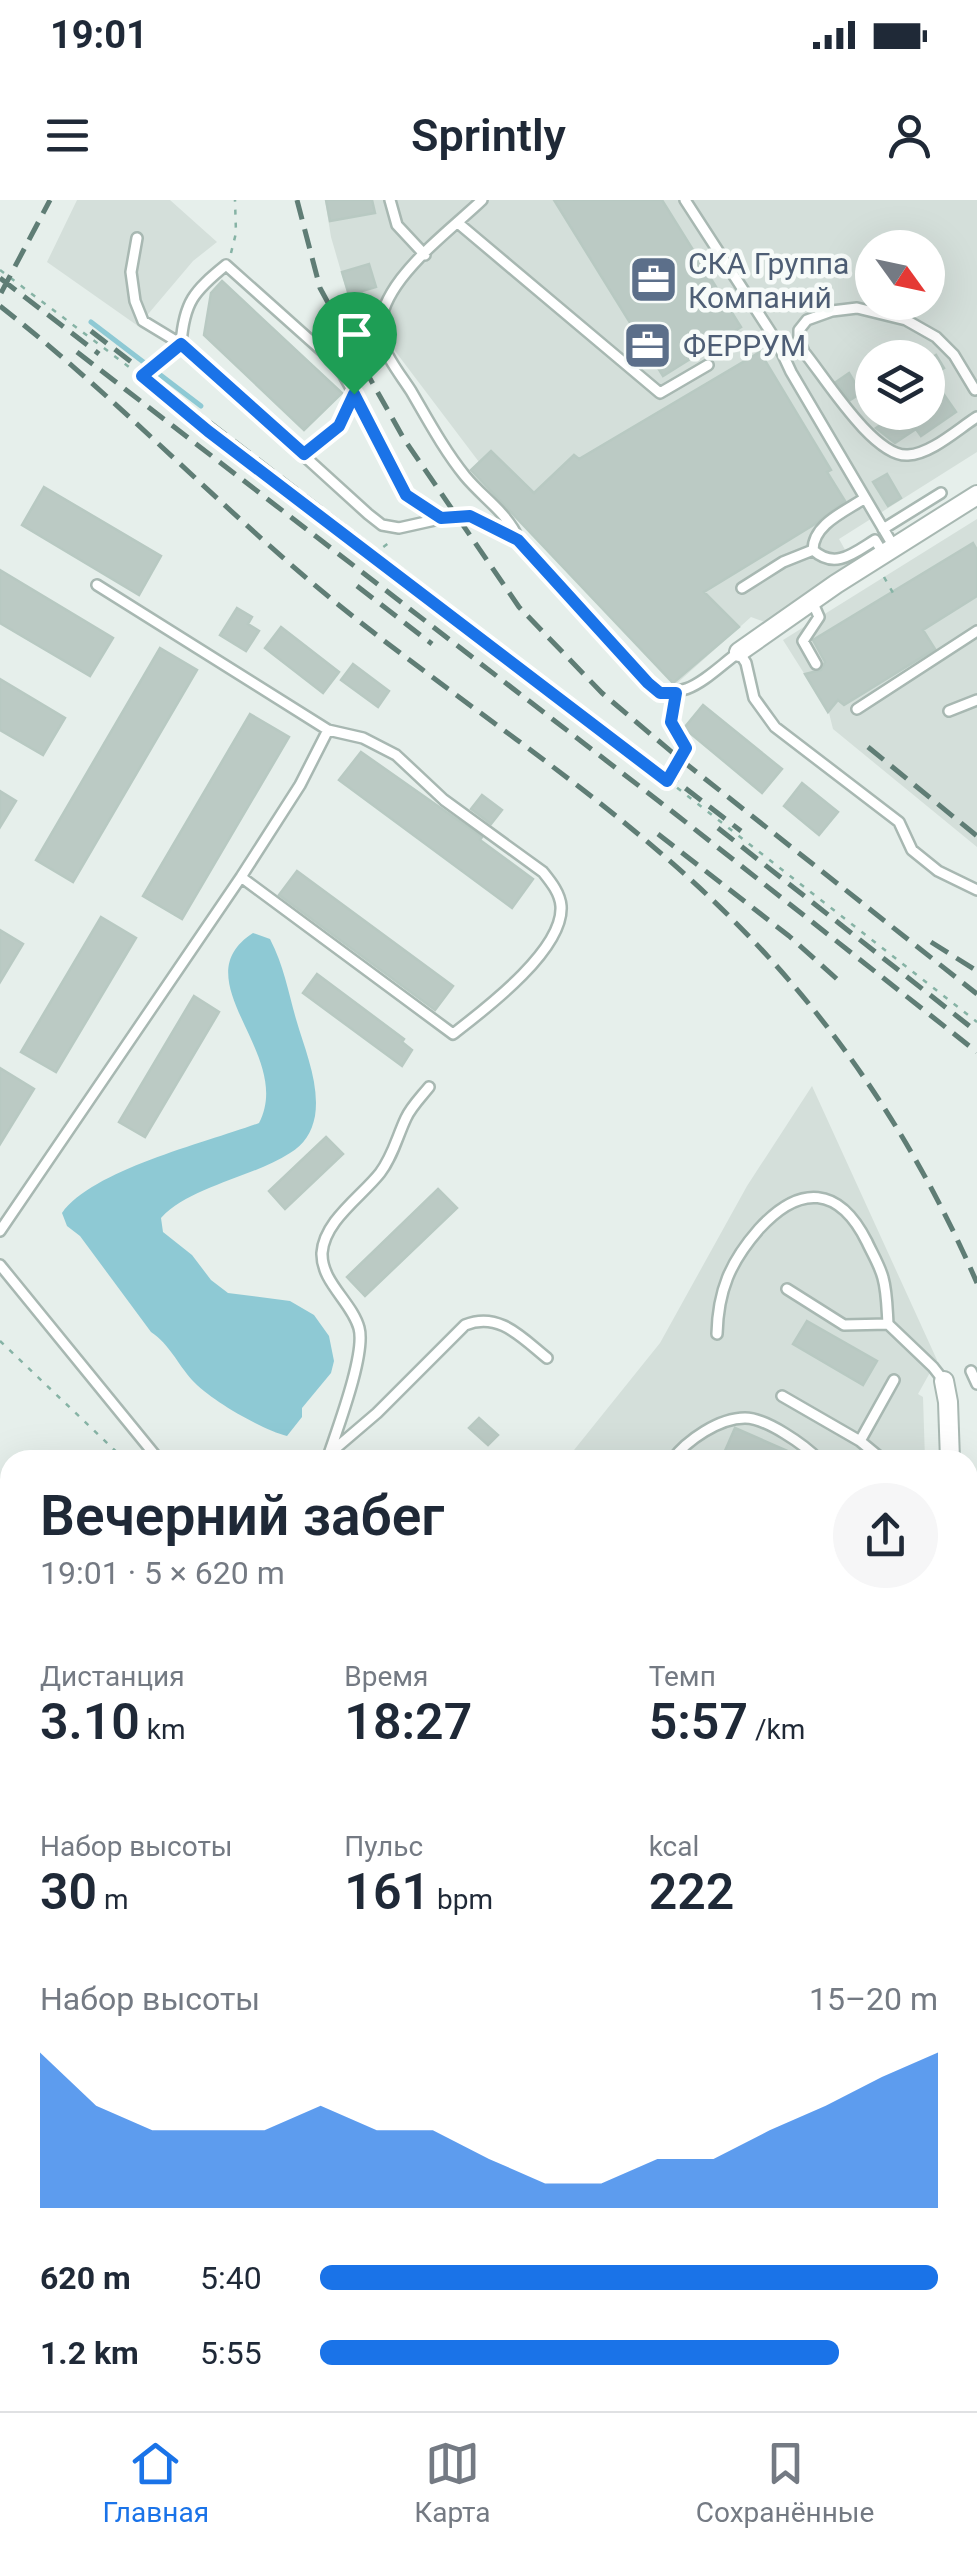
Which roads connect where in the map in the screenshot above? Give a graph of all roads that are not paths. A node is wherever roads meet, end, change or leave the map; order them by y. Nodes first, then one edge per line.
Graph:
1 (390, 200) edge
2 (482, 200) edge
3 (684, 200) edge
4 (458, 223) junction
5 (137, 238) dead end
6 (425, 255) junction
7 (181, 344) junction
8 (708, 365) dead end
9 (976, 391) edge
10 (354, 394) junction
11 (977, 418) edge
12 (304, 454) junction
13 (941, 492) dead end
14 (977, 495) edge
15 (865, 498) junction
16 (441, 518) junction
17 (883, 529) junction
18 (518, 540) junction
19 (813, 550) junction
20 (889, 550) junction
21 (97, 584) dead end
22 (742, 588) dead end
23 (812, 601) junction
24 (977, 631) edge
25 (738, 652) junction
26 (816, 664) dead end
27 (977, 700) edge
28 (857, 710) dead end
29 (948, 711) dead end
30 (328, 730) junction
31 (241, 877) junction
32 (977, 890) edge
33 (429, 1087) dead end
34 (0, 1231) edge
35 (0, 1265) edge
36 (787, 1289) dead end
37 (888, 1324) junction
38 (717, 1334) dead end
39 (547, 1358) dead end
40 (971, 1371) dead end
41 (894, 1380) dead end
42 (944, 1381) joint
43 (977, 1384) edge
44 (782, 1396) dead end
45 (860, 1441) junction
46 (151, 1450) edge
47 (327, 1450) edge
48 (333, 1450) edge
49 (681, 1450) edge
50 (808, 1450) edge
51 (871, 1450) edge
52 (950, 1450) edge

1 - 6 lane
2 - 4 lane
3 - 15 lane
4 - 6 lane
4 - 8 lane
5 - 7 lane
6 - 18 lane
7 - 10 lane
7 - 12 lane
9 - 11 lane
10 - 12 lane
10 - 16 lane
12 - 16 lane
13 - 17 lane
14 - 20 street
15 - 17 lane
15 - 19 lane
16 - 18 lane
17 - 20 lane
18 - 25 lane
19 - 20 lane
19 - 22 lane
20 - 23 street
21 - 30 lane
23 - 25 street
23 - 26 lane
24 - 28 lane
25 - 32 lane
27 - 29 lane
30 - 31 lane
30 - 31 lane
31 - 34 lane
33 - 47 lane
35 - 46 lane
36 - 37 lane
37 - 38 lane
37 - 42 lane
39 - 48 lane
40 - 43 lane
41 - 45 lane
42 - 52 street
44 - 45 lane
45 - 51 lane
49 - 50 lane

